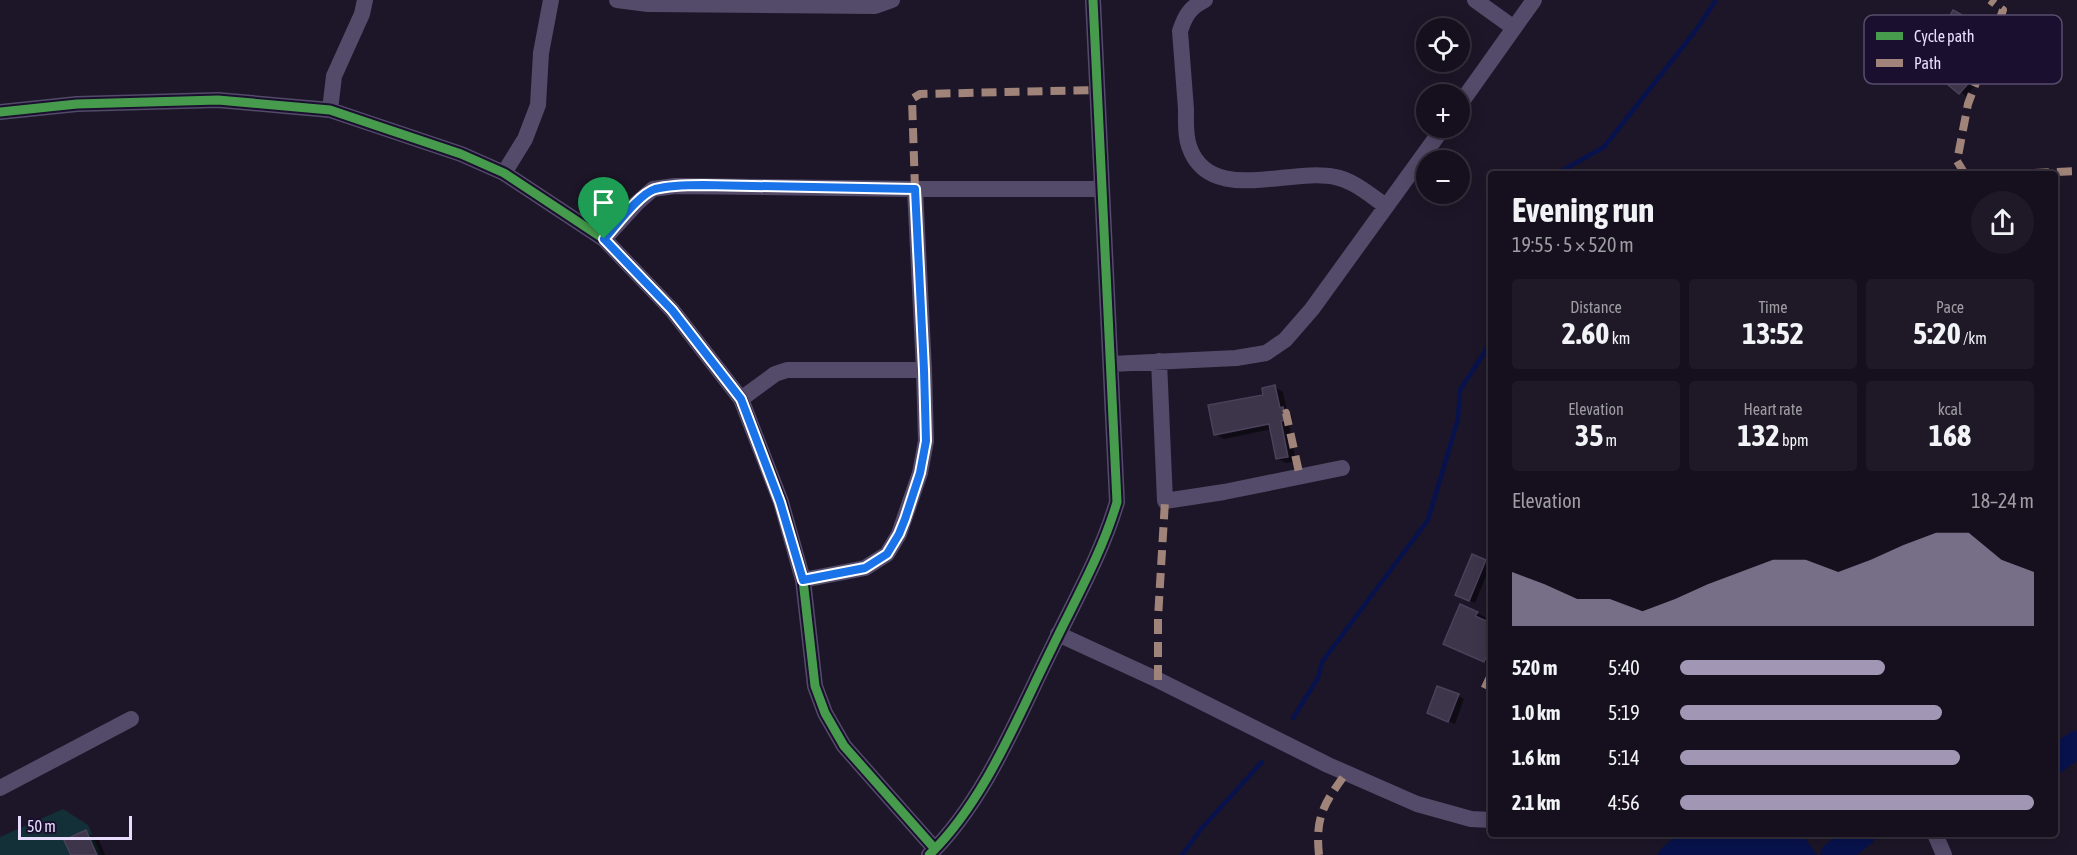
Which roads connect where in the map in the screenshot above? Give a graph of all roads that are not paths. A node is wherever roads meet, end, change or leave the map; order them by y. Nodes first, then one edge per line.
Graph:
1 (365, 0) edge
2 (551, 0) edge
3 (617, 0) edge
4 (892, 0) edge
5 (1093, 0) edge
6 (1205, 0) edge
7 (1475, 0) edge
8 (1534, 0) edge
9 (1514, 28) junction
10 (1470, 90) edge
11 (330, 110) junction
12 (0, 112) edge
13 (1436, 138) edge
14 (504, 173) junction
15 (915, 189) junction
16 (1102, 189) junction
17 (1386, 206) junction
18 (604, 239) junction
19 (1159, 361) junction
20 (1111, 364) junction
21 (924, 370) junction
22 (741, 399) junction
23 (1342, 468) dead end
24 (803, 580) junction
25 (1058, 634) junction
26 (131, 719) dead end
27 (0, 788) edge
28 (1488, 820) edge
29 (1936, 837) edge
30 (932, 852) edge
31 (1944, 855) edge

1 - 11 street
2 - 14 street
3 - 4 street
5 - 16 street
6 - 17 street
7 - 9 street
8 - 9 street
9 - 10 street
11 - 12 street
11 - 14 street
13 - 17 street
14 - 18 street
15 - 16 street
15 - 18 street
15 - 21 street
16 - 20 street
17 - 19 street
18 - 22 street
19 - 20 street
19 - 23 street
20 - 25 street
21 - 22 street
21 - 24 street
22 - 24 street
24 - 30 street
25 - 28 street
25 - 30 street
26 - 27 street
29 - 31 street

